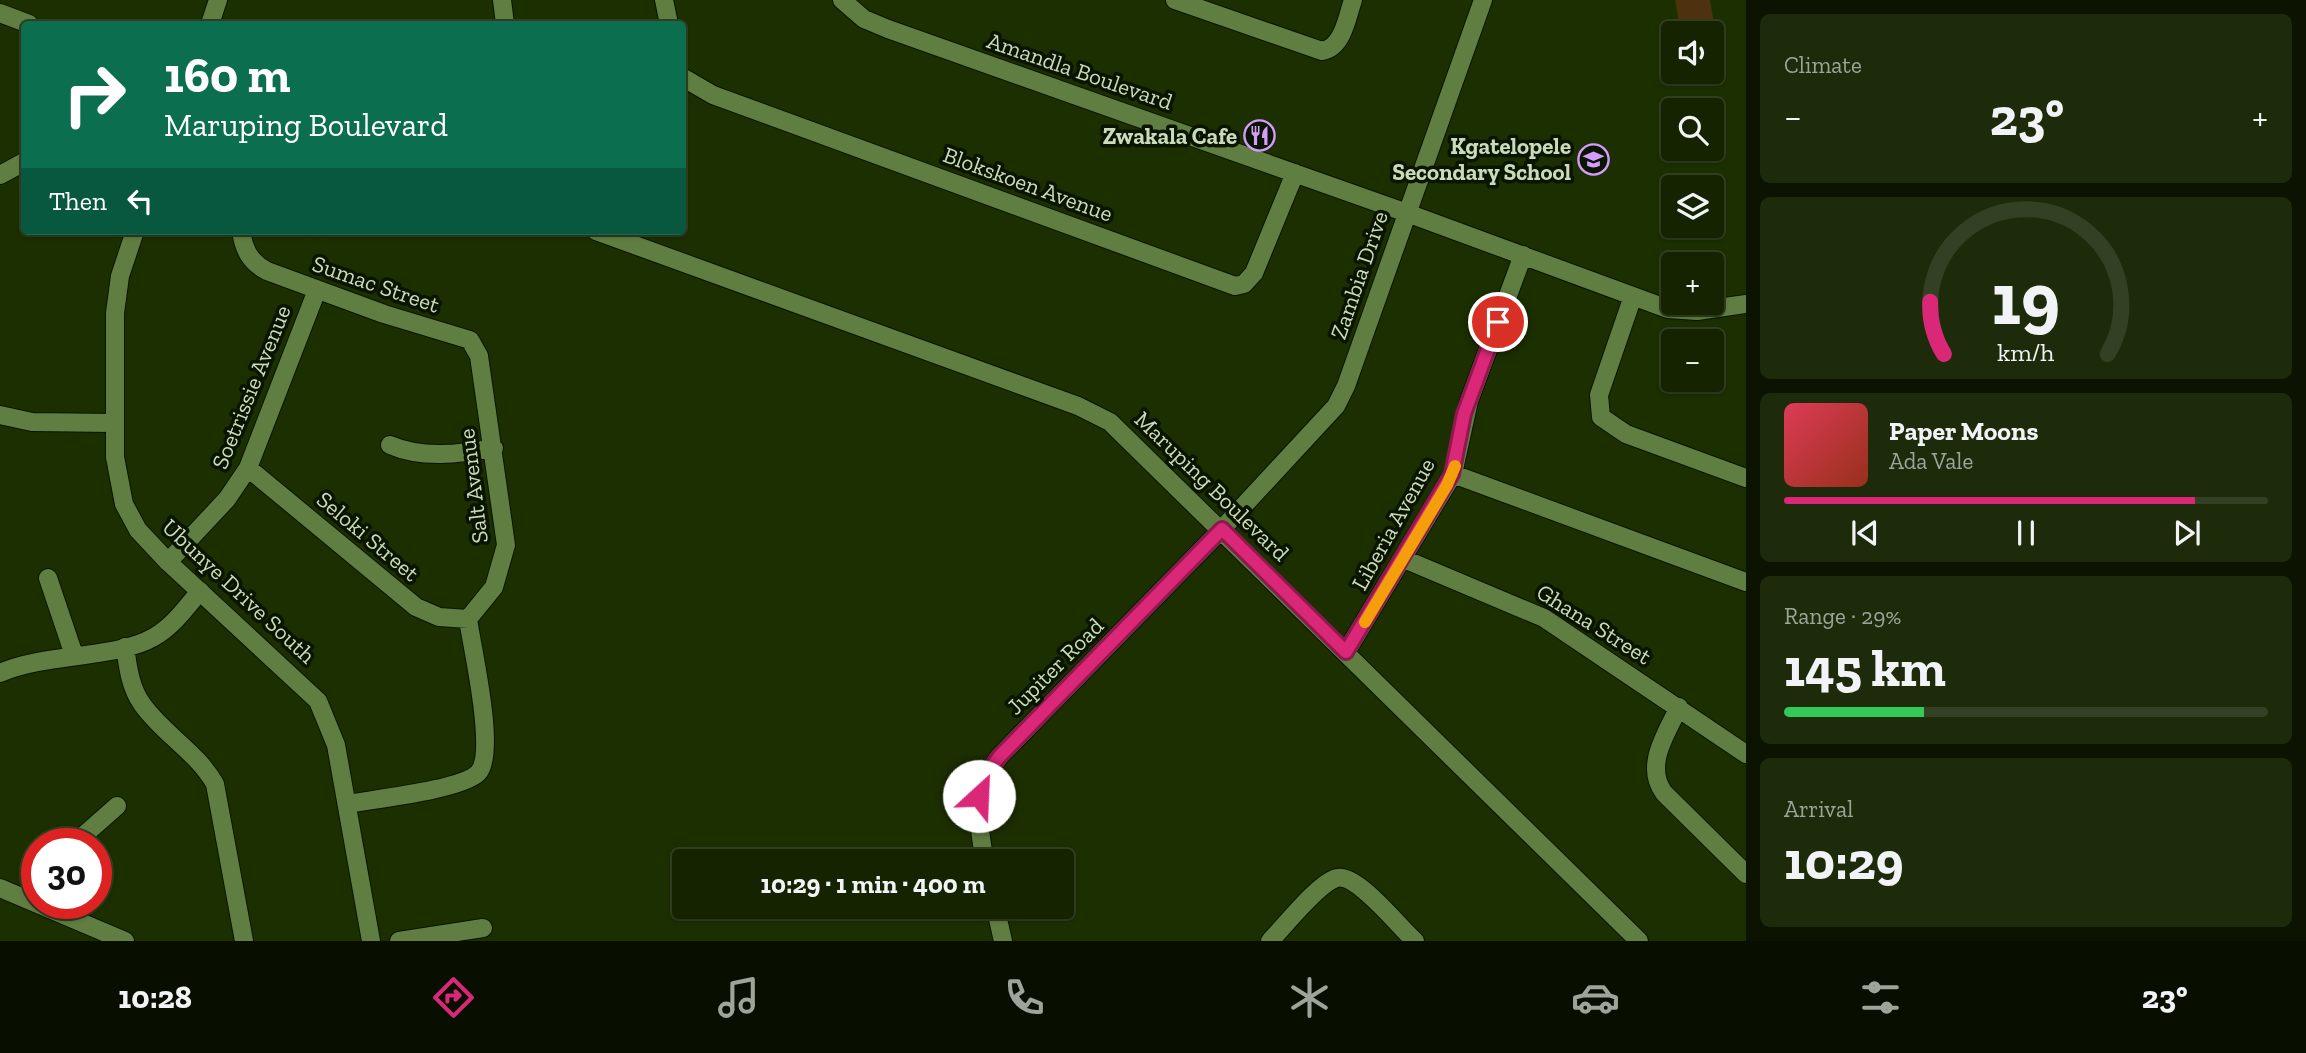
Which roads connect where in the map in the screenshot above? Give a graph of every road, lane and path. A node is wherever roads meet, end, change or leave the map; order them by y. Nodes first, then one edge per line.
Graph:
1 (218, 0) edge
2 (502, 0) edge
3 (664, 0) edge
4 (842, 0) edge
5 (1177, 0) edge
6 (1353, 0) edge
7 (1483, 0) edge
8 (0, 13) edge
9 (21, 21) edge
10 (211, 21) edge
11 (505, 21) edge
12 (668, 21) edge
13 (686, 79) edge
14 (21, 164) edge
15 (1295, 173) junction
16 (0, 175) edge
17 (1407, 213) junction
18 (134, 235) edge
19 (242, 235) edge
20 (607, 235) edge
21 (1523, 255) junction
22 (317, 290) junction
23 (1633, 296) junction
24 (1745, 309) edge
25 (470, 341) joint
26 (0, 415) edge
27 (114, 423) junction
28 (390, 445) dead end
29 (494, 448) junction
30 (248, 468) junction
31 (1452, 474) junction
32 (1746, 478) edge
33 (1222, 529) junction
34 (1404, 559) junction
35 (169, 562) junction
36 (48, 578) dead end
37 (1746, 582) edge
38 (200, 591) junction
39 (468, 619) junction
40 (125, 647) junction
41 (1346, 652) junction
42 (74, 655) junction
43 (0, 673) edge
44 (1679, 708) junction
45 (1746, 754) edge
46 (347, 804) junction
47 (117, 806) dead end
48 (92, 828) edge
49 (984, 849) edge
50 (1746, 874) edge
51 (0, 888) edge
52 (21, 896) edge
53 (78, 919) edge
54 (998, 919) edge
55 (483, 928) dead end
56 (125, 941) edge
57 (244, 941) edge
58 (371, 941) edge
59 (399, 941) edge
60 (1003, 941) edge
61 (1270, 941) edge
62 (1415, 941) edge
63 (1639, 941) edge

1 - 10 street
2 - 11 street
3 - 12 street
4 - 15 street, Amandla Boulevard
5 - 6 street
7 - 17 street, Zambia Drive
8 - 9 street
13 - 15 street, Blokskoen Avenue
14 - 16 street
15 - 17 street, Amandla Boulevard
17 - 21 street, Amandla Boulevard
17 - 33 street, Zambia Drive
18 - 27 street, Ubunye Drive South
19 - 22 street, Sumac Street
20 - 33 street, Maruping Boulevard
21 - 23 street, Amandla Boulevard
21 - 31 street, Liberia Avenue
22 - 25 street, Sumac Street
22 - 30 street, Soetrissie Avenue
23 - 24 street, Amandla Boulevard
23 - 32 street
25 - 29 street, Salt Avenue
26 - 27 street
27 - 35 street, Ubunye Drive South
28 - 29 street
29 - 39 street, Salt Avenue
30 - 35 street, Soetrissie Avenue
30 - 39 street, Seloki Street
31 - 34 street, Liberia Avenue
31 - 37 street
33 - 41 street, Maruping Boulevard
33 - 49 street, Jupiter Road
34 - 41 street, Liberia Avenue
34 - 44 street, Ghana Street
35 - 38 street, Ubunye Drive South
36 - 42 street
38 - 40 street
38 - 46 street, Ubunye Drive South
39 - 46 street
40 - 42 street
40 - 57 street
41 - 63 street, Maruping Boulevard
42 - 43 street
44 - 45 street, Ghana Street
44 - 50 street
46 - 58 street, Ubunye Drive South
47 - 48 street
51 - 52 street
53 - 56 street
54 - 60 street
55 - 59 street
61 - 62 street

